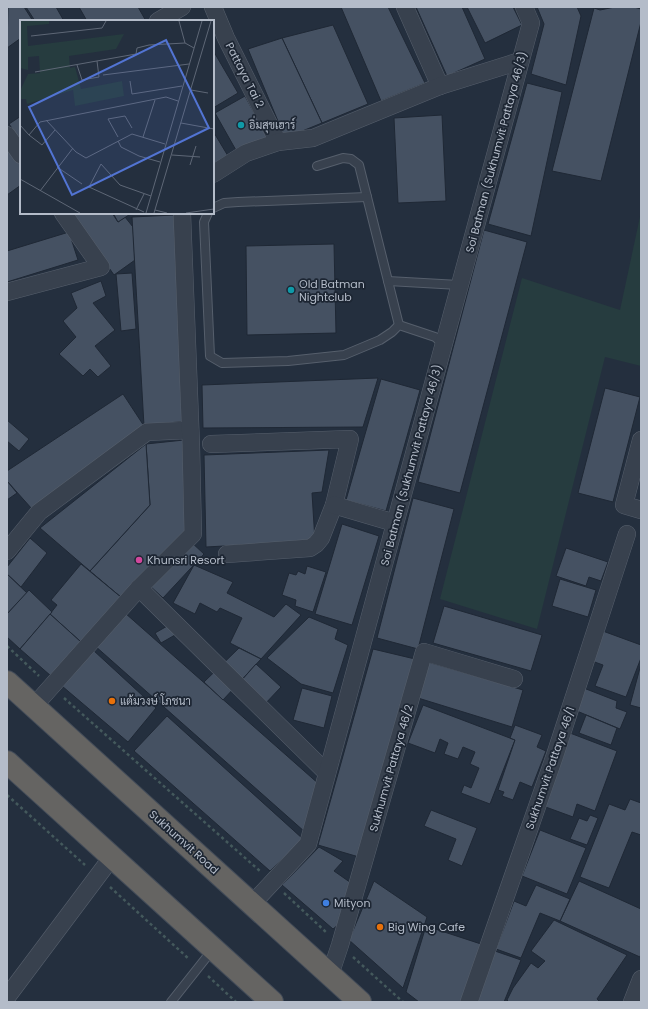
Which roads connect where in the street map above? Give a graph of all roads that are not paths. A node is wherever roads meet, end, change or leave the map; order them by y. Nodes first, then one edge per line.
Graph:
1 (182, 7) edge
2 (213, 7) edge
3 (405, 7) edge
4 (524, 7) edge
5 (160, 20) edge
6 (520, 61) junction
7 (440, 86) junction
8 (7, 135) edge
9 (278, 142) junction
10 (20, 154) edge
11 (316, 166) dead end
12 (214, 173) edge
13 (367, 197) junction
14 (214, 208) edge
15 (64, 214) edge
16 (182, 214) edge
17 (208, 214) edge
18 (388, 281) junction
19 (460, 285) junction
20 (7, 292) edge
21 (399, 326) junction
22 (443, 344) junction
23 (190, 430) junction
24 (641, 440) edge
25 (211, 444) dead end
26 (334, 505) junction
27 (641, 510) edge
28 (395, 523) junction
29 (627, 534) dead end
30 (7, 551) edge
31 (227, 554) dead end
32 (139, 588) junction
33 (514, 678) dead end
34 (7, 682) edge
35 (34, 706) junction
36 (7, 762) edge
37 (328, 773) junction
38 (112, 857) junction
39 (252, 904) junction
40 (213, 948) junction
41 (330, 975) junction
42 (641, 979) edge
43 (7, 997) edge
44 (171, 1002) edge
45 (272, 1002) edge
46 (360, 1002) edge
47 (469, 1002) edge
48 (632, 1002) edge

1 - 5 street
2 - 9 street, Pattaya Tai 2
3 - 7 street
4 - 6 street, Soi Batman (Sukhumvit Pattaya 46/3)
6 - 7 street
6 - 19 street, Soi Batman (Sukhumvit Pattaya 46/3)
7 - 9 street
8 - 10 street
9 - 12 street
11 - 13 lane
13 - 14 lane
13 - 18 lane
15 - 20 street
16 - 23 street
17 - 21 lane
18 - 19 lane
18 - 21 lane
19 - 22 street, Soi Batman (Sukhumvit Pattaya 46/3)
21 - 22 lane
22 - 28 street, Soi Batman (Sukhumvit Pattaya 46/3)
23 - 30 street
23 - 32 street
24 - 27 street
25 - 26 street
26 - 28 street
26 - 31 street
28 - 37 street, Soi Batman (Sukhumvit Pattaya 46/3)
29 - 47 street, Sukhumvit Pattaya 46/1
32 - 35 street
32 - 37 street
33 - 41 street, Sukhumvit Pattaya 46/2
34 - 35 highway, Sukhumvit Road
35 - 39 highway, Sukhumvit Road
36 - 38 highway
37 - 39 street, Soi Batman (Sukhumvit Pattaya 46/3)
38 - 40 highway
38 - 43 street
39 - 41 highway, Sukhumvit Road
40 - 44 lane
40 - 45 highway
41 - 46 highway, Sukhumvit Road
42 - 48 street

